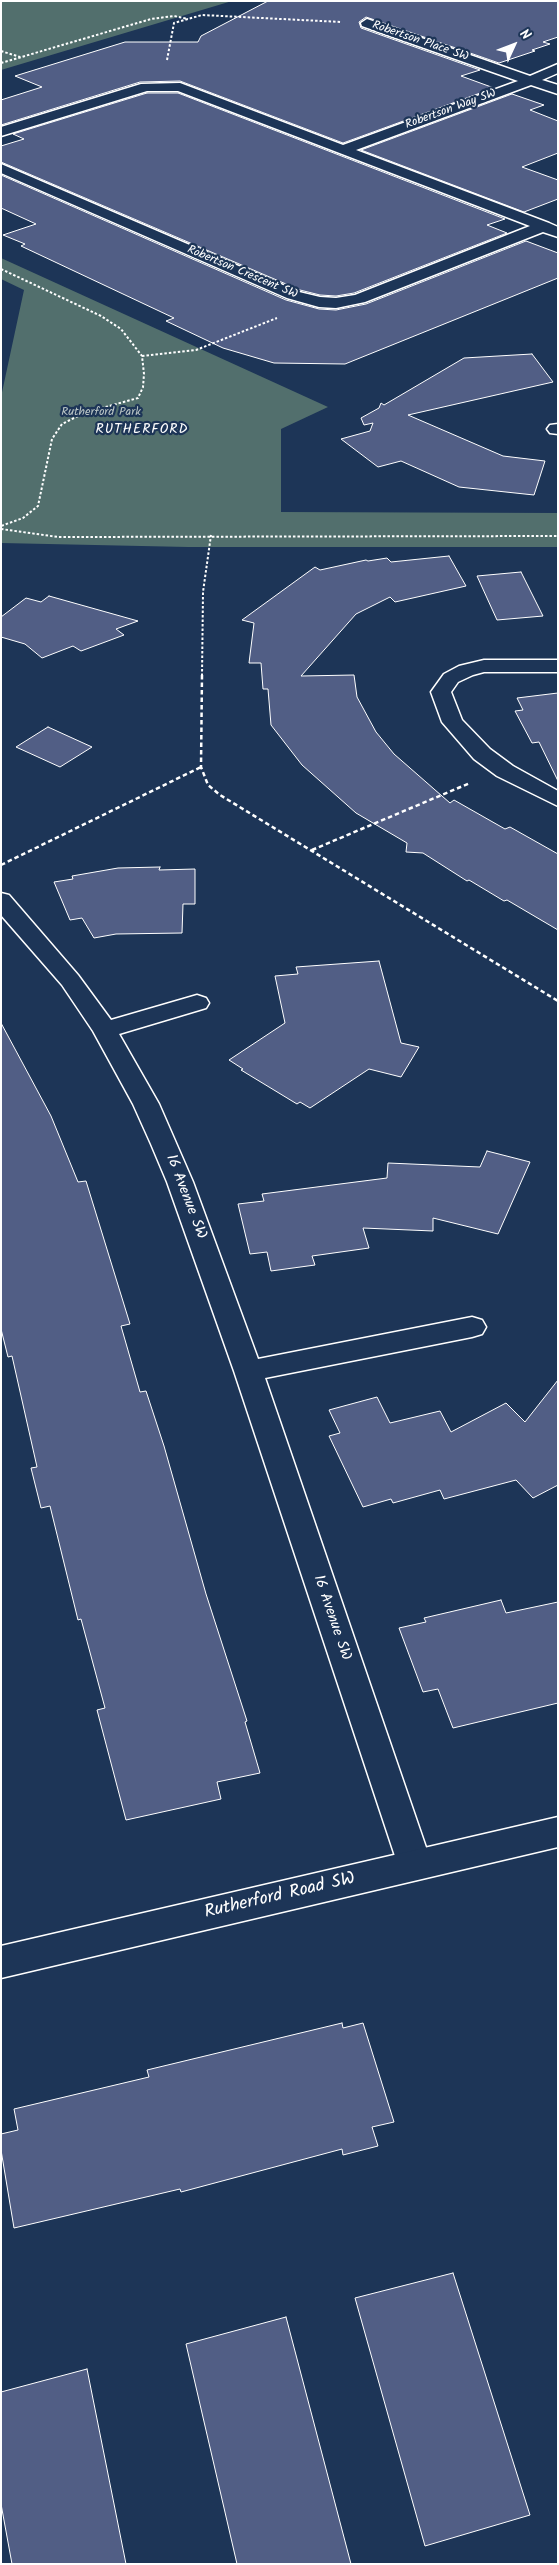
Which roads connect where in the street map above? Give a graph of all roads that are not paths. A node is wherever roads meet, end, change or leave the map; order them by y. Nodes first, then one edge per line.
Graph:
1 (367, 23) road end
2 (558, 68) edge
3 (531, 80) junction
4 (558, 90) edge
5 (1, 132) edge
6 (344, 149) junction
7 (1, 168) edge
8 (551, 229) edge
9 (558, 666) edge
10 (558, 800) edge
11 (1, 900) edge
12 (197, 1003) dead end
13 (106, 1030) junction
14 (472, 1328) dead end
15 (248, 1371) junction
16 (558, 1832) edge
17 (415, 1865) junction
18 (1, 1962) edge

1 - 3 street, Robertson Place SW
2 - 3 street, Robertson Way SW
3 - 4 street, Robertson Place SW
3 - 6 street, Robertson Way SW
5 - 6 street, Robertson Crescent SW
6 - 8 street, Robertson Crescent SW
7 - 8 street, Robertson Crescent SW
9 - 10 street
11 - 13 street, 16 Avenue SW
12 - 13 street
13 - 15 street, 16 Avenue SW
14 - 15 street
15 - 17 street, 16 Avenue SW
16 - 17 street, Rutherford Road SW
17 - 18 street, Rutherford Road SW

